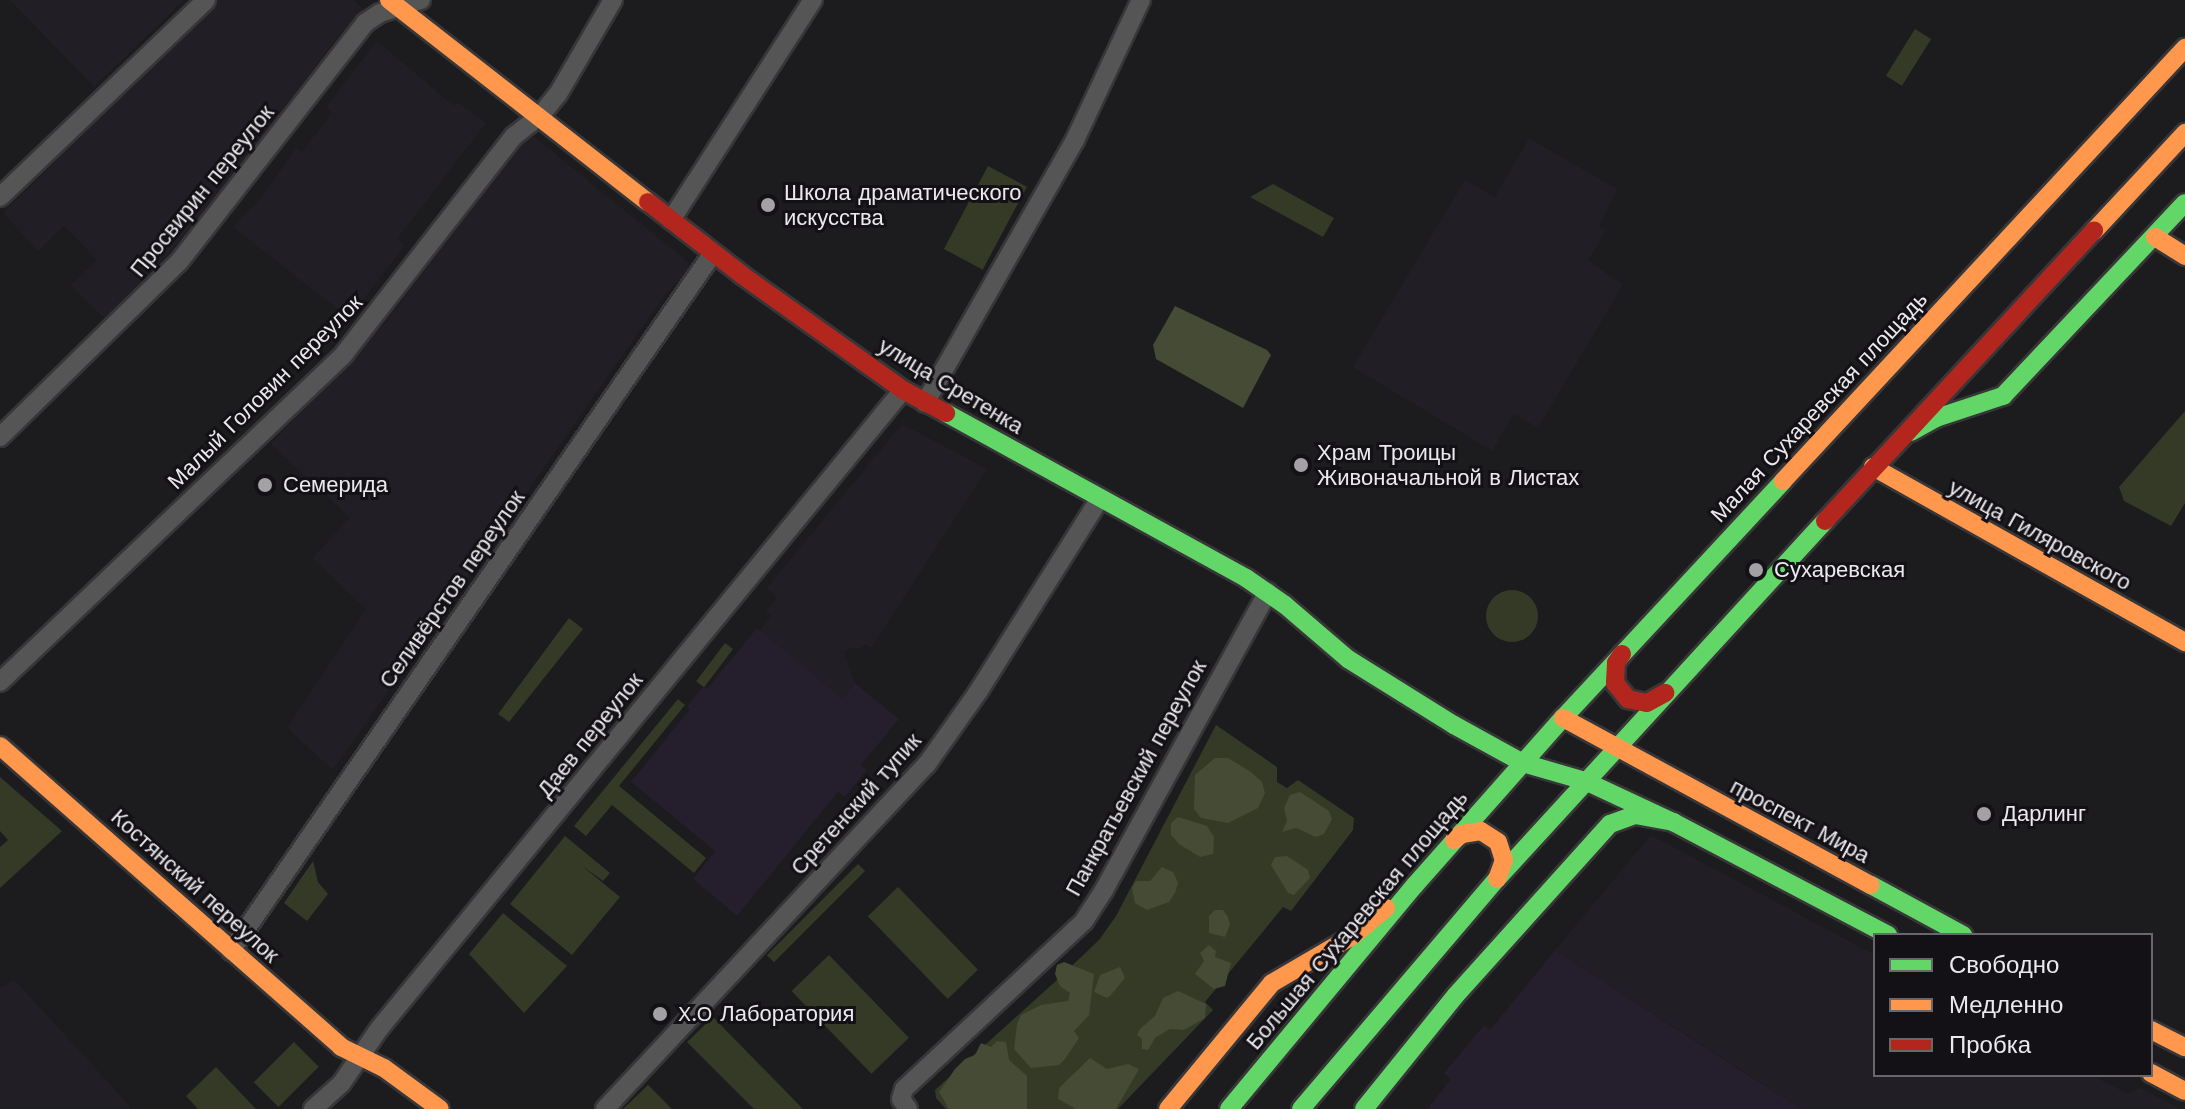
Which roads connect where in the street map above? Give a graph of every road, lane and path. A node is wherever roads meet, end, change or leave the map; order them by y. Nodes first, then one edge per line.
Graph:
1 (206, 0) edge
2 (421, 0) edge
3 (613, 0) edge
4 (813, 0) edge
5 (1141, 0) edge
6 (394, 4) edge
7 (2185, 42) edge
8 (2185, 48) edge
9 (2152, 85) junction
10 (540, 116) junction
11 (2185, 133) edge
12 (0, 197) edge
13 (2185, 203) edge
14 (671, 220) junction
15 (2155, 237) junction
16 (713, 253) junction
17 (2185, 256) edge
18 (903, 390) junction
19 (925, 403) junction
20 (1904, 436) junction
21 (0, 437) edge
22 (1873, 467) junction
23 (1100, 498) junction
24 (1268, 592) junction
25 (2185, 642) edge
26 (1622, 654) junction
27 (0, 682) edge
28 (1665, 693) junction
29 (1563, 718) junction
30 (0, 746) edge
31 (1615, 748) junction
32 (1523, 763) junction
33 (1585, 781) junction
34 (1673, 822) junction
35 (1454, 840) junction
36 (1497, 879) junction
37 (1415, 885) junction
38 (1884, 933) edge
39 (1959, 933) edge
40 (231, 951) junction
41 (2153, 1031) edge
42 (2185, 1047) edge
43 (361, 1057) junction
44 (2153, 1074) edge
45 (2185, 1091) edge
46 (313, 1109) edge
47 (440, 1109) edge
48 (605, 1109) edge
49 (908, 1109) edge
50 (1168, 1109) edge
51 (1229, 1109) edge
52 (1301, 1109) edge
53 (1364, 1109) edge

1 - 12 street
2 - 6 street, Просвирин переулок
3 - 10 street, Малый Головин переулок
4 - 14 street
5 - 19 street
6 - 10 main road, улица Сретенка
6 - 21 street, Просвирин переулок
7 - 9 main road
8 - 9 main road
9 - 26 main road, Малая Сухаревская площадь
10 - 14 main road, улица Сретенка
10 - 27 street, Малый Головин переулок
11 - 20 main road
13 - 15 main road
14 - 16 main road, улица Сретенка
15 - 17 main road
15 - 20 main road
16 - 18 main road, улица Сретенка
16 - 40 street, Селивёрстов переулок
18 - 19 main road, улица Сретенка
18 - 43 street, Даев переулок
19 - 23 main road, улица Сретенка
20 - 22 main road
22 - 25 main road, улица Гиляровского
22 - 28 main road
23 - 24 main road, улица Сретенка
23 - 48 street, Сретенский тупик
24 - 32 main road, улица Сретенка
24 - 49 street, Панкратьевский переулок
26 - 28 main road
26 - 29 main road, Малая Сухаревская площадь
28 - 31 main road
29 - 31 main road, проспект Мира
29 - 32 main road, Малая Сухаревская площадь
30 - 40 main road, Костянский переулок
31 - 33 main road
31 - 39 main road, проспект Мира
32 - 33 main road, улица Сретенка
32 - 35 main road, Большая Сухаревская площадь
33 - 34 main road
33 - 36 main road
34 - 38 main road
34 - 53 main road
35 - 36 main road
35 - 37 main road, Большая Сухаревская площадь
36 - 52 main road
37 - 50 main road
37 - 51 main road, Большая Сухаревская площадь
40 - 43 main road, Костянский переулок
41 - 42 main road
43 - 46 street, Даев переулок
43 - 47 main road, Костянский переулок
44 - 45 main road

